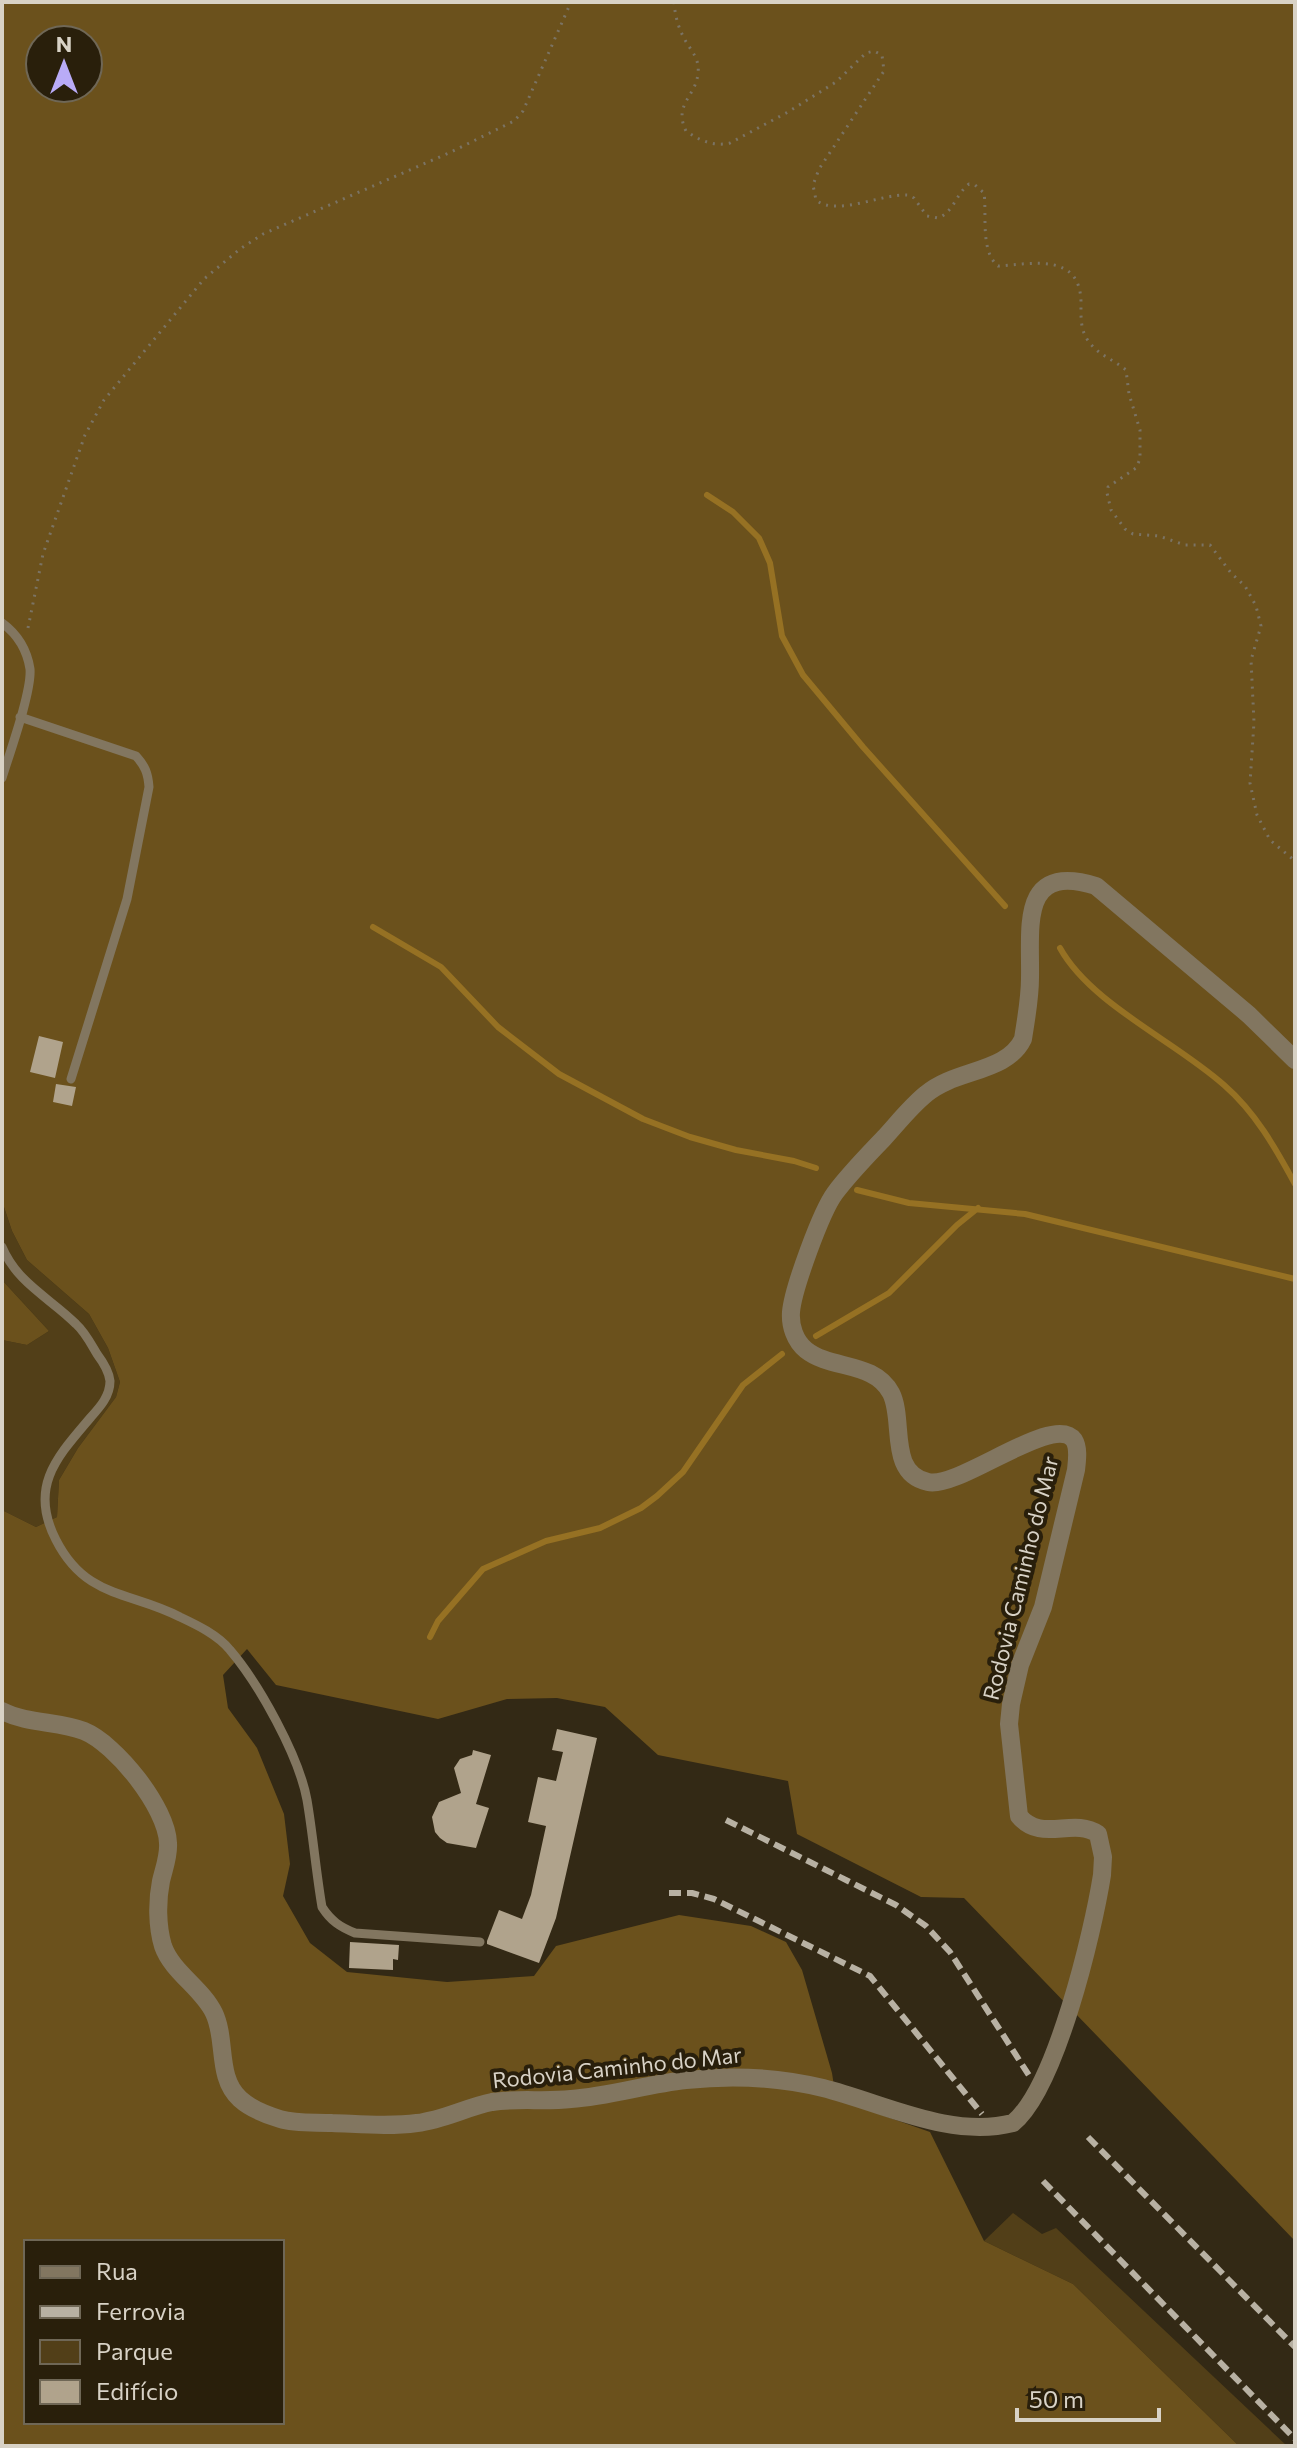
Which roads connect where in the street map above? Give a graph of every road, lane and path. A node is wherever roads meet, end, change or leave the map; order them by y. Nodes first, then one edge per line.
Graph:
1 (571, 2) edge
2 (674, 2) edge
3 (2, 623) edge
4 (24, 649) junction
5 (20, 717) junction
6 (2, 778) edge
7 (1295, 861) edge
8 (1295, 1060) edge
9 (71, 1079) dead end
10 (2, 1247) edge
11 (2, 1711) edge
12 (480, 1942) dead end

1 - 4 path
2 - 7 path
3 - 4 lane
4 - 5 lane
5 - 6 lane
5 - 9 lane
8 - 11 street, Rodovia Caminho do Mar
10 - 12 lane

